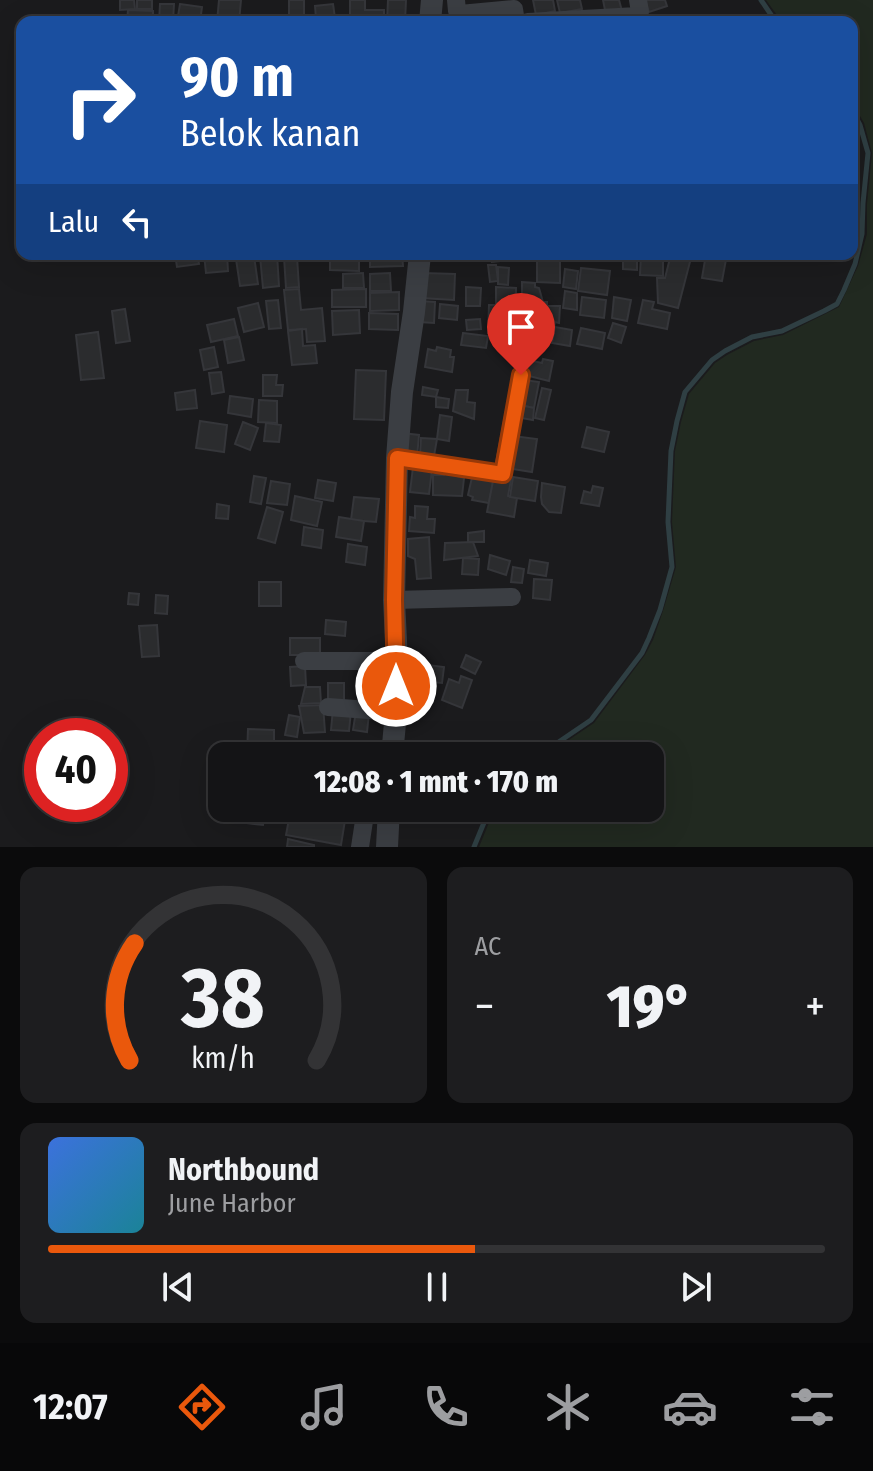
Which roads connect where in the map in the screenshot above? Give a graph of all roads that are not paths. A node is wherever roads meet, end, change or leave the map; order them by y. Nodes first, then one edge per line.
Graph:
1 (456, 0) edge
2 (638, 0) edge
3 (518, 13) edge
4 (419, 260) edge
5 (521, 375) dead end
6 (397, 458) junction
7 (512, 597) dead end
8 (394, 600) junction
9 (304, 661) dead end
10 (397, 661) junction
11 (328, 707) dead end
12 (396, 712) junction
13 (392, 742) edge
14 (364, 822) edge
15 (388, 822) edge
16 (360, 847) edge
17 (387, 847) edge

1 - 3 street
2 - 3 street
4 - 6 street
5 - 6 street
6 - 8 street
7 - 8 street
8 - 10 street
9 - 10 street
10 - 12 street
11 - 12 street
12 - 13 street
14 - 16 street
15 - 17 street

